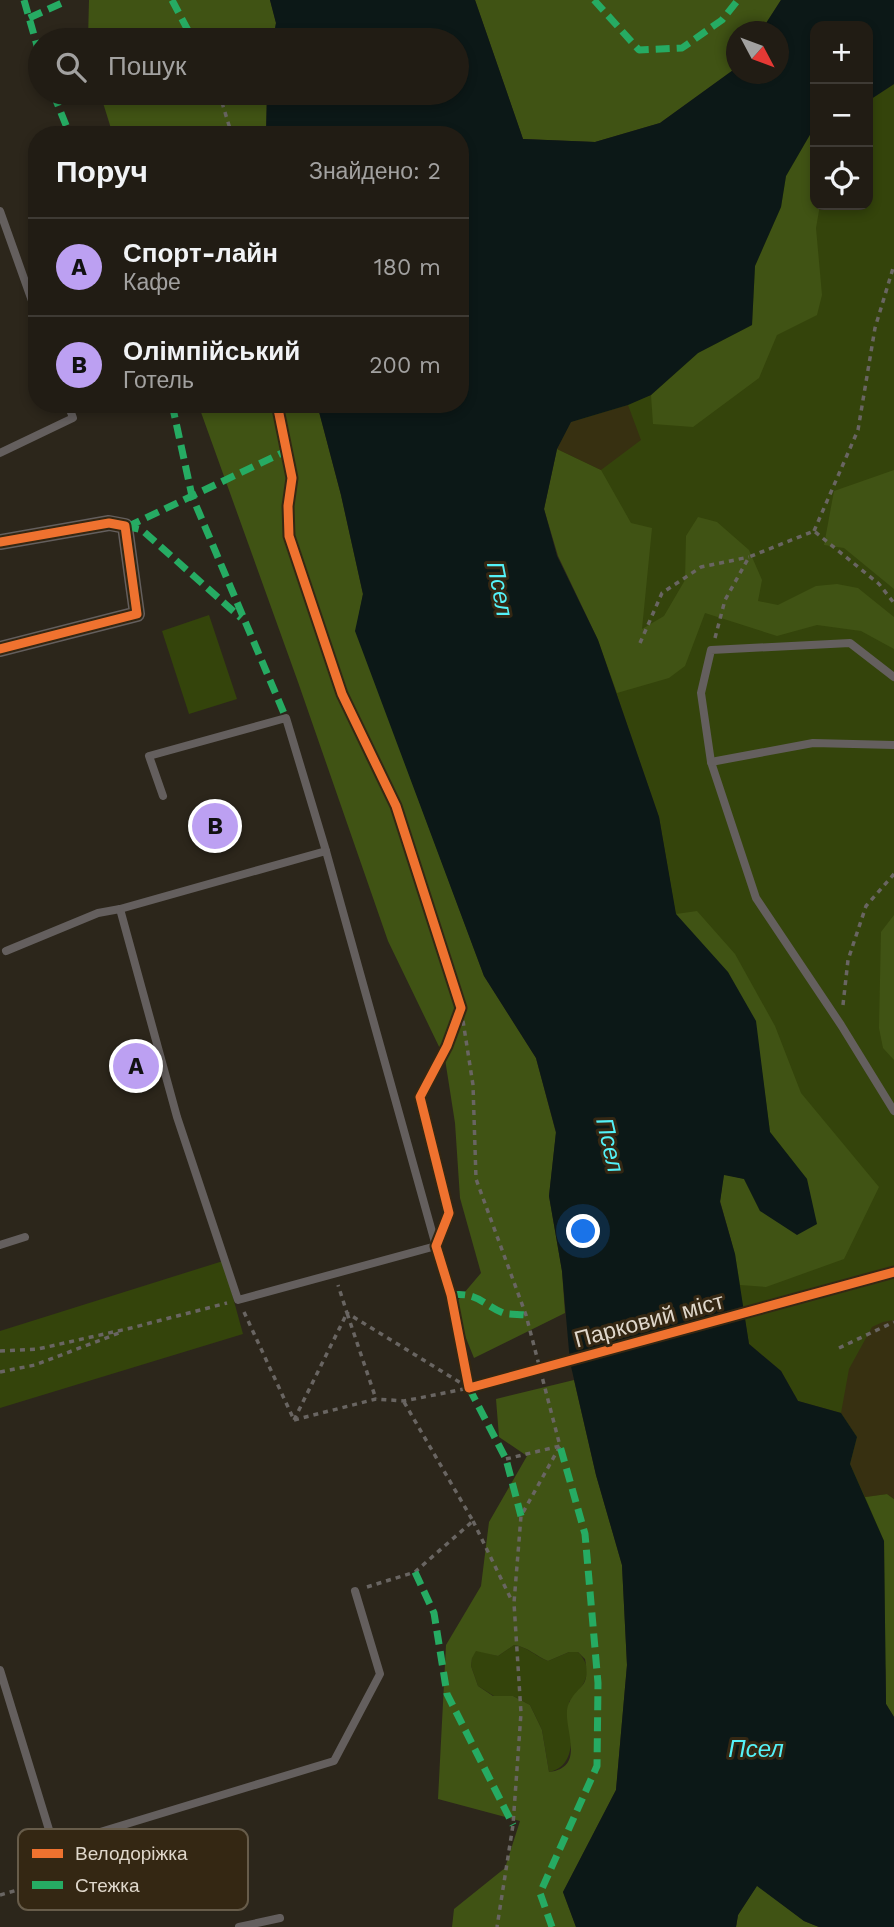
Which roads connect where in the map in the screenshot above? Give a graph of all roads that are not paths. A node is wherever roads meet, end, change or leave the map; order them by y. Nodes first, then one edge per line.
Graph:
1 (0, 211) edge
2 (28, 290) edge
3 (71, 413) edge
4 (0, 453) edge
5 (0, 542) edge
6 (0, 649) edge
7 (894, 677) edge
8 (894, 745) edge
9 (711, 762) junction
10 (163, 796) dead end
11 (326, 850) junction
12 (120, 909) junction
13 (6, 951) dead end
14 (894, 1111) edge
15 (25, 1237) dead end
16 (0, 1245) edge
17 (355, 1591) road end
18 (0, 1670) edge
19 (49, 1829) edge
20 (110, 1829) edge
21 (280, 1918) dead end
22 (239, 1927) edge

1 - 2 lane
3 - 4 lane
5 - 6 street
7 - 9 lane
8 - 9 lane
9 - 14 lane
10 - 11 lane
11 - 12 lane
11 - 12 lane
12 - 13 lane
15 - 16 lane
17 - 20 lane
18 - 19 lane
21 - 22 lane

